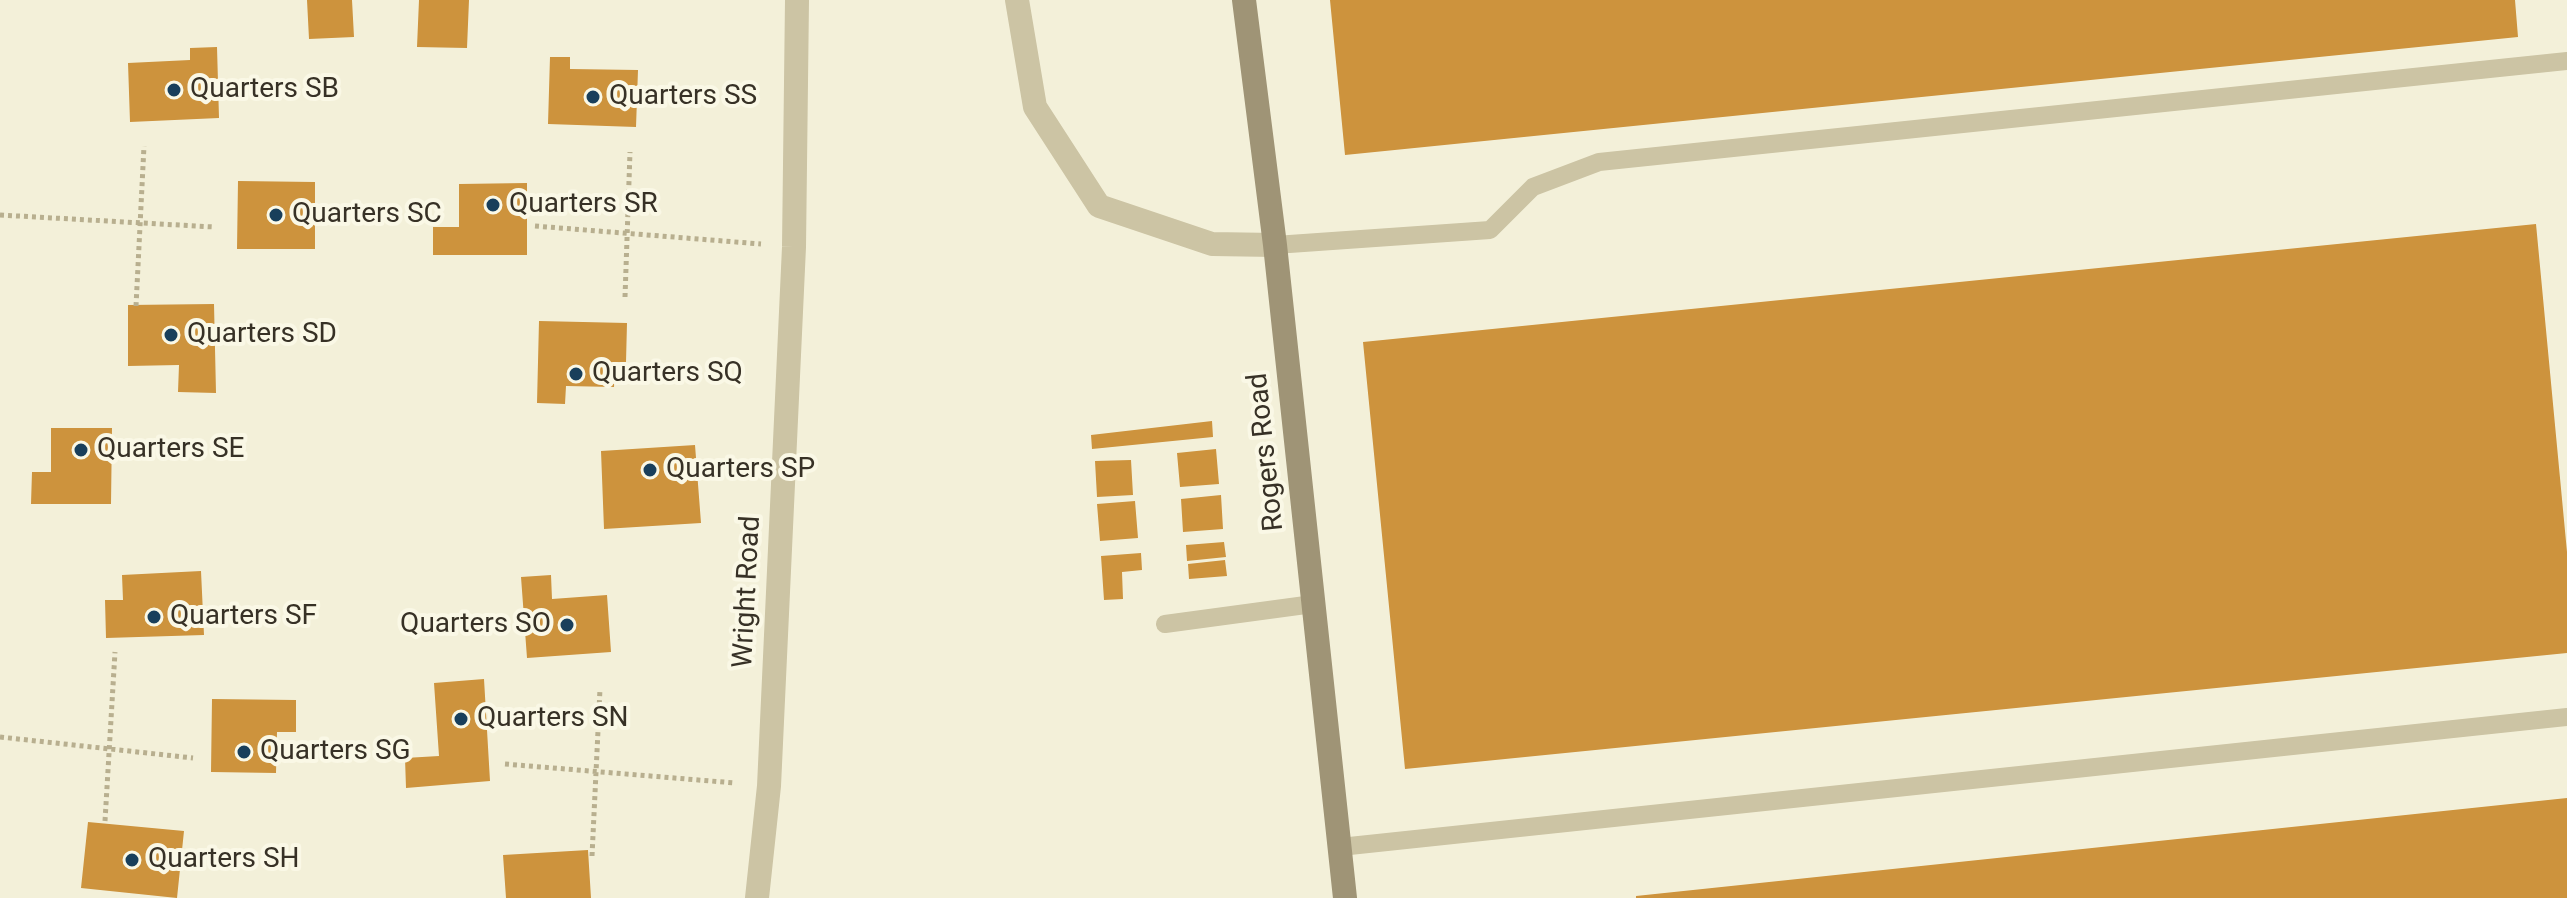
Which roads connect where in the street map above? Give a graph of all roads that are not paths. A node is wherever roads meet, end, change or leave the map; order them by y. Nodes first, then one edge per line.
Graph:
1 (797, 0) edge
2 (1017, 0) edge
3 (1244, 0) edge
4 (2567, 61) edge
5 (1275, 245) junction
6 (1313, 604) junction
7 (1165, 624) dead end
8 (2567, 717) edge
9 (1340, 847) junction
10 (757, 898) edge
11 (1345, 898) edge

1 - 10 street, Wright Road
2 - 5 street
3 - 5 street, Rogers Road
4 - 5 lane
5 - 6 street, Rogers Road
6 - 7 lane
6 - 9 street, Rogers Road
8 - 9 lane
9 - 11 street, Rogers Road

